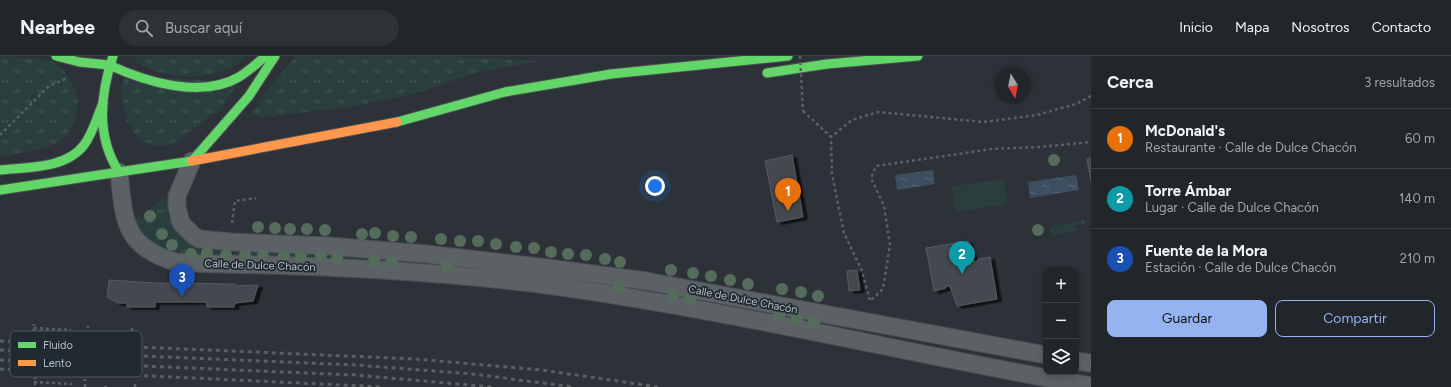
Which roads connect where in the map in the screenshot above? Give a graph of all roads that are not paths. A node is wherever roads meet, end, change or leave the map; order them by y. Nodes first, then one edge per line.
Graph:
1 (56, 56) edge
2 (113, 56) edge
3 (266, 56) edge
4 (275, 56) edge
5 (788, 56) edge
6 (918, 56) edge
7 (109, 65) junction
8 (757, 73) dead end
9 (564, 82) junction
10 (613, 83) dead end
11 (103, 103) junction
12 (192, 161) junction
13 (0, 170) edge
14 (119, 172) junction
15 (0, 190) edge
16 (464, 258) junction
17 (461, 277) junction
18 (1021, 351) junction
19 (1043, 355) edge
20 (1079, 361) edge
21 (1091, 363) edge
22 (1018, 373) junction
23 (1091, 386) edge

1 - 7 main road
2 - 7 main road
3 - 7 main road
4 - 12 main road
5 - 9 main road
6 - 8 main road
7 - 11 main road
9 - 10 main road
9 - 12 main road
11 - 13 main road
11 - 14 main road
12 - 14 main road
12 - 16 street, Calle de Dulce Chacón
14 - 15 main road
14 - 17 street, Calle de Dulce Chacón
16 - 17 street
16 - 18 street, Calle de Dulce Chacón
17 - 22 street, Calle de Dulce Chacón
18 - 19 street, Calle de Dulce Chacón
18 - 22 street
20 - 21 street
22 - 23 street, Calle de Dulce Chacón

